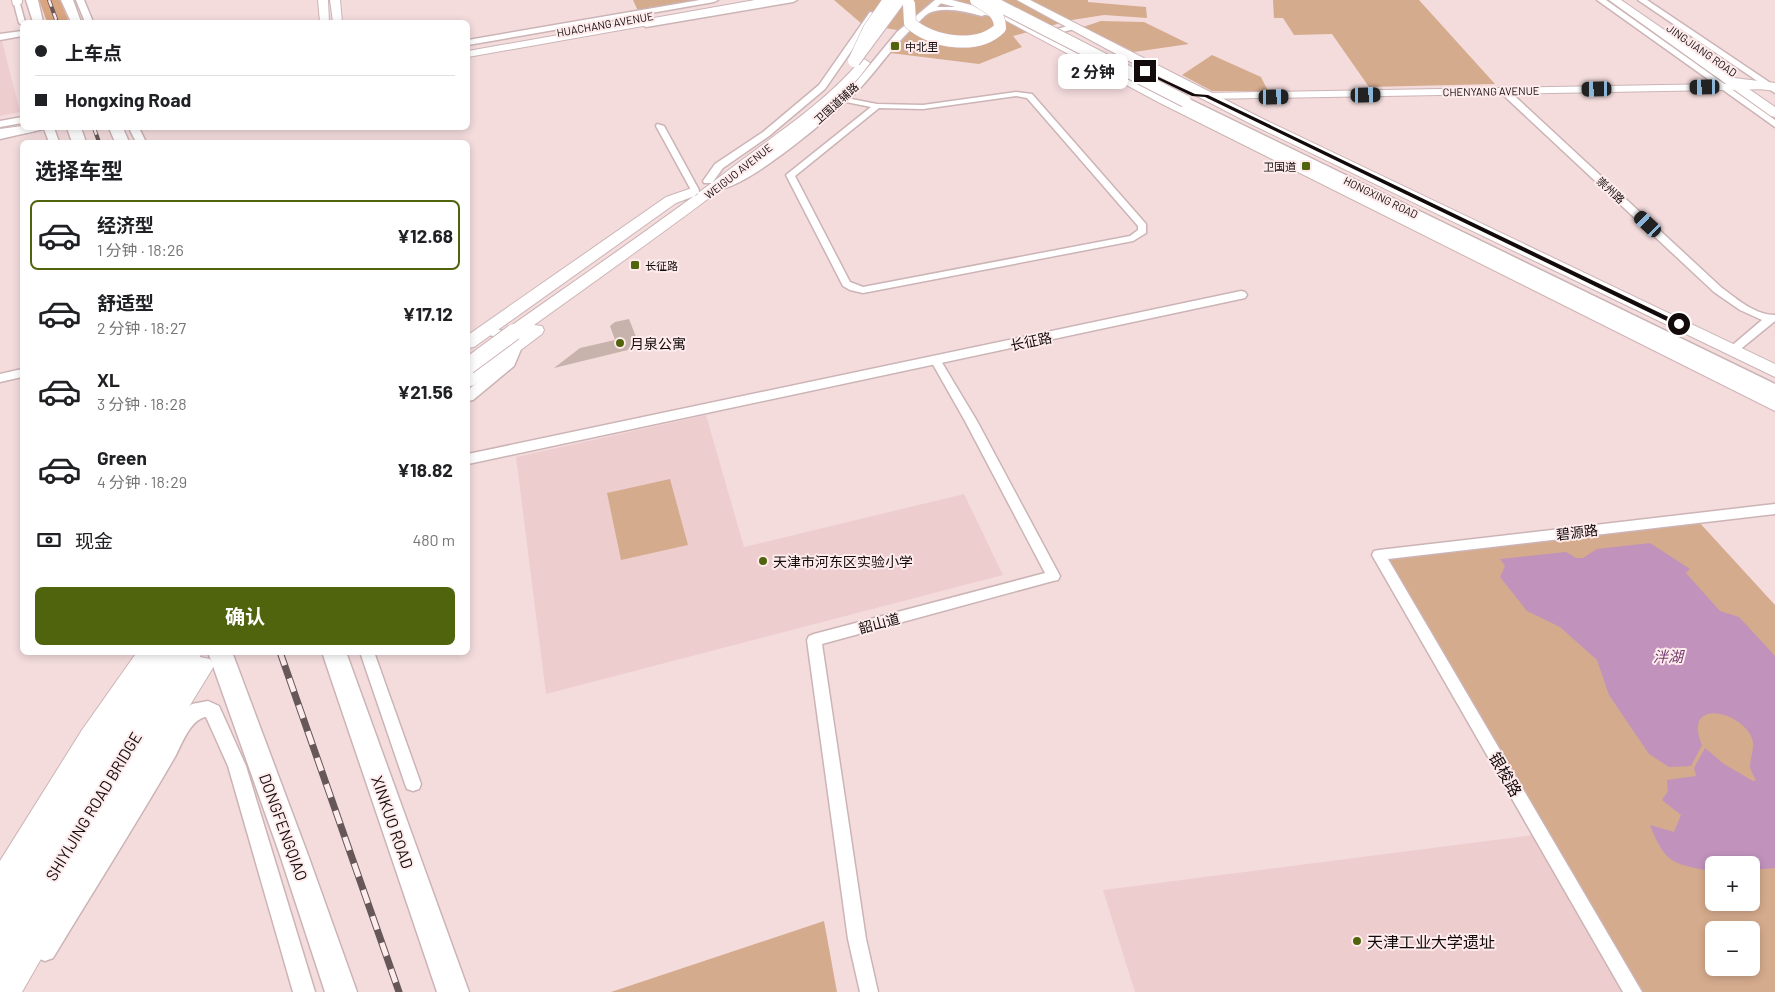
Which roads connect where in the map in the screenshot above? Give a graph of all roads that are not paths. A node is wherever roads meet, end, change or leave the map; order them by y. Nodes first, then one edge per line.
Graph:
1 (32, 0) edge
2 (67, 0) edge
3 (80, 0) edge
4 (323, 0) edge
5 (335, 0) edge
6 (714, 0) edge
7 (731, 0) edge
8 (743, 0) edge
9 (773, 0) edge
10 (793, 0) edge
11 (882, 0) edge
12 (889, 0) edge
13 (976, 0) edge
14 (1005, 0) edge
15 (1022, 0) edge
16 (1601, 0) edge
17 (1614, 0) edge
18 (1630, 0) edge
19 (1642, 0) edge
20 (17, 1) edge
21 (907, 1) edge
22 (956, 4) edge
23 (989, 6) edge
24 (21, 20) edge
25 (37, 20) edge
26 (75, 20) edge
27 (88, 20) edge
28 (325, 20) edge
29 (338, 20) edge
30 (1024, 26) junction
31 (597, 27) junction
32 (1071, 27) junction
33 (862, 30) junction
34 (20, 33) edge
35 (900, 34) junction
36 (0, 35) edge
37 (1041, 35) junction
38 (506, 37) junction
39 (942, 40) junction
40 (470, 43) edge
41 (470, 48) edge
42 (470, 54) edge
43 (859, 62) junction
44 (1733, 84) junction
45 (1769, 88) edge
46 (1505, 92) junction
47 (844, 99) junction
48 (1194, 105) junction
49 (877, 106) junction
50 (1223, 111) junction
51 (1775, 113) edge
52 (20, 122) edge
53 (1775, 124) edge
54 (0, 125) edge
55 (660, 126) dead end
56 (23, 130) edge
57 (29, 130) edge
58 (0, 135) edge
59 (698, 194) junction
60 (1242, 295) dead end
61 (1772, 319) edge
62 (486, 329) junction
63 (512, 334) junction
64 (470, 341) edge
65 (1733, 350) junction
66 (470, 353) edge
67 (936, 361) junction
68 (470, 365) edge
69 (1775, 371) edge
70 (20, 373) edge
71 (0, 378) edge
72 (470, 379) edge
73 (1775, 381) edge
74 (1775, 392) edge
75 (470, 395) edge
76 (1775, 405) edge
77 (470, 459) edge
78 (1775, 509) edge
79 (1379, 555) joint
80 (137, 655) edge
81 (149, 655) edge
82 (171, 655) edge
83 (335, 655) edge
84 (368, 655) edge
85 (209, 659) edge
86 (120, 744) junction
87 (413, 784) dead end
88 (0, 865) edge
89 (0, 886) edge
90 (0, 923) edge
91 (0, 961) edge
92 (6, 992) edge
93 (19, 992) edge
94 (304, 992) edge
95 (341, 992) edge
96 (453, 992) edge
97 (868, 992) edge
98 (1633, 992) edge

1 - 25 highway
2 - 26 highway
3 - 27 street
4 - 28 main road
5 - 29 main road
6 - 38 street, HUACHANG AVENUE
7 - 31 main road
8 - 41 main road, HUACHANG AVENUE
9 - 31 main road, HUACHANG AVENUE
10 - 31 street, HUACHANG AVENUE
11 - 33 street, 卫国道辅路
12 - 43 main road, bridge
13 - 39 main road, bridge
14 - 48 highway, HONGXING ROAD
15 - 32 main road
16 - 44 street, JINGJIANG ROAD
17 - 44 main road, JINGJIANG ROAD
18 - 44 main road, JINGJIANG ROAD
19 - 45 street, JINGJIANG ROAD
20 - 24 street
21 - 39 main road, bridge
21 - 43 highway, WEIGUO AVENUE
22 - 23 main road
22 - 30 street
22 - 35 street, 卫国道辅路
22 - 39 main road, bridge
23 - 30 main road
23 - 48 highway, HONGXING ROAD, bridge
30 - 37 main road
31 - 38 main road, HUACHANG AVENUE
31 - 42 main road, HUACHANG AVENUE
32 - 37 street
32 - 48 main road
33 - 35 street
33 - 59 street, 卫国道辅路
34 - 36 street
35 - 47 street, 卫国道辅路
37 - 48 main road
38 - 40 street, HUACHANG AVENUE
43 - 59 main road, WEIGUO AVENUE
44 - 45 main road, JINGJIANG ROAD
44 - 46 main road, CHENYANG AVENUE
44 - 51 main road, JINGJIANG ROAD
44 - 53 street, JINGJIANG ROAD
46 - 48 main road, CHENYANG AVENUE
46 - 50 main road, CHENYANG AVENUE
46 - 61 street, 崇州路
47 - 49 street
47 - 59 street, 卫国道辅路
48 - 50 highway, HONGXING ROAD
48 - 76 main road
49 - 49 street
50 - 65 main road
50 - 73 highway, HONGXING ROAD
50 - 74 highway, HONGXING ROAD
52 - 54 main road
55 - 59 street
56 - 58 main road
57 - 58 street
59 - 62 main road
59 - 63 main road, WEIGUO AVENUE
59 - 63 main road
60 - 67 street, 长征路
61 - 65 street
62 - 63 street
62 - 64 main road
63 - 66 main road
63 - 68 main road, bridge
63 - 72 main road
63 - 75 street
65 - 69 main road
67 - 77 street, 长征路
67 - 97 street, 韶山道
70 - 71 street
78 - 79 street, 碧源路
79 - 98 street, 银梭路
80 - 88 street
81 - 89 main road
82 - 86 main road
83 - 96 highway, XINKUO ROAD
84 - 87 street
85 - 86 main road, SHIYIJING ROAD BRIDGE
85 - 92 main road
85 - 95 highway, DONGFENGQIAO
86 - 90 main road
86 - 91 main road, SHIYIJING ROAD BRIDGE
93 - 94 street

